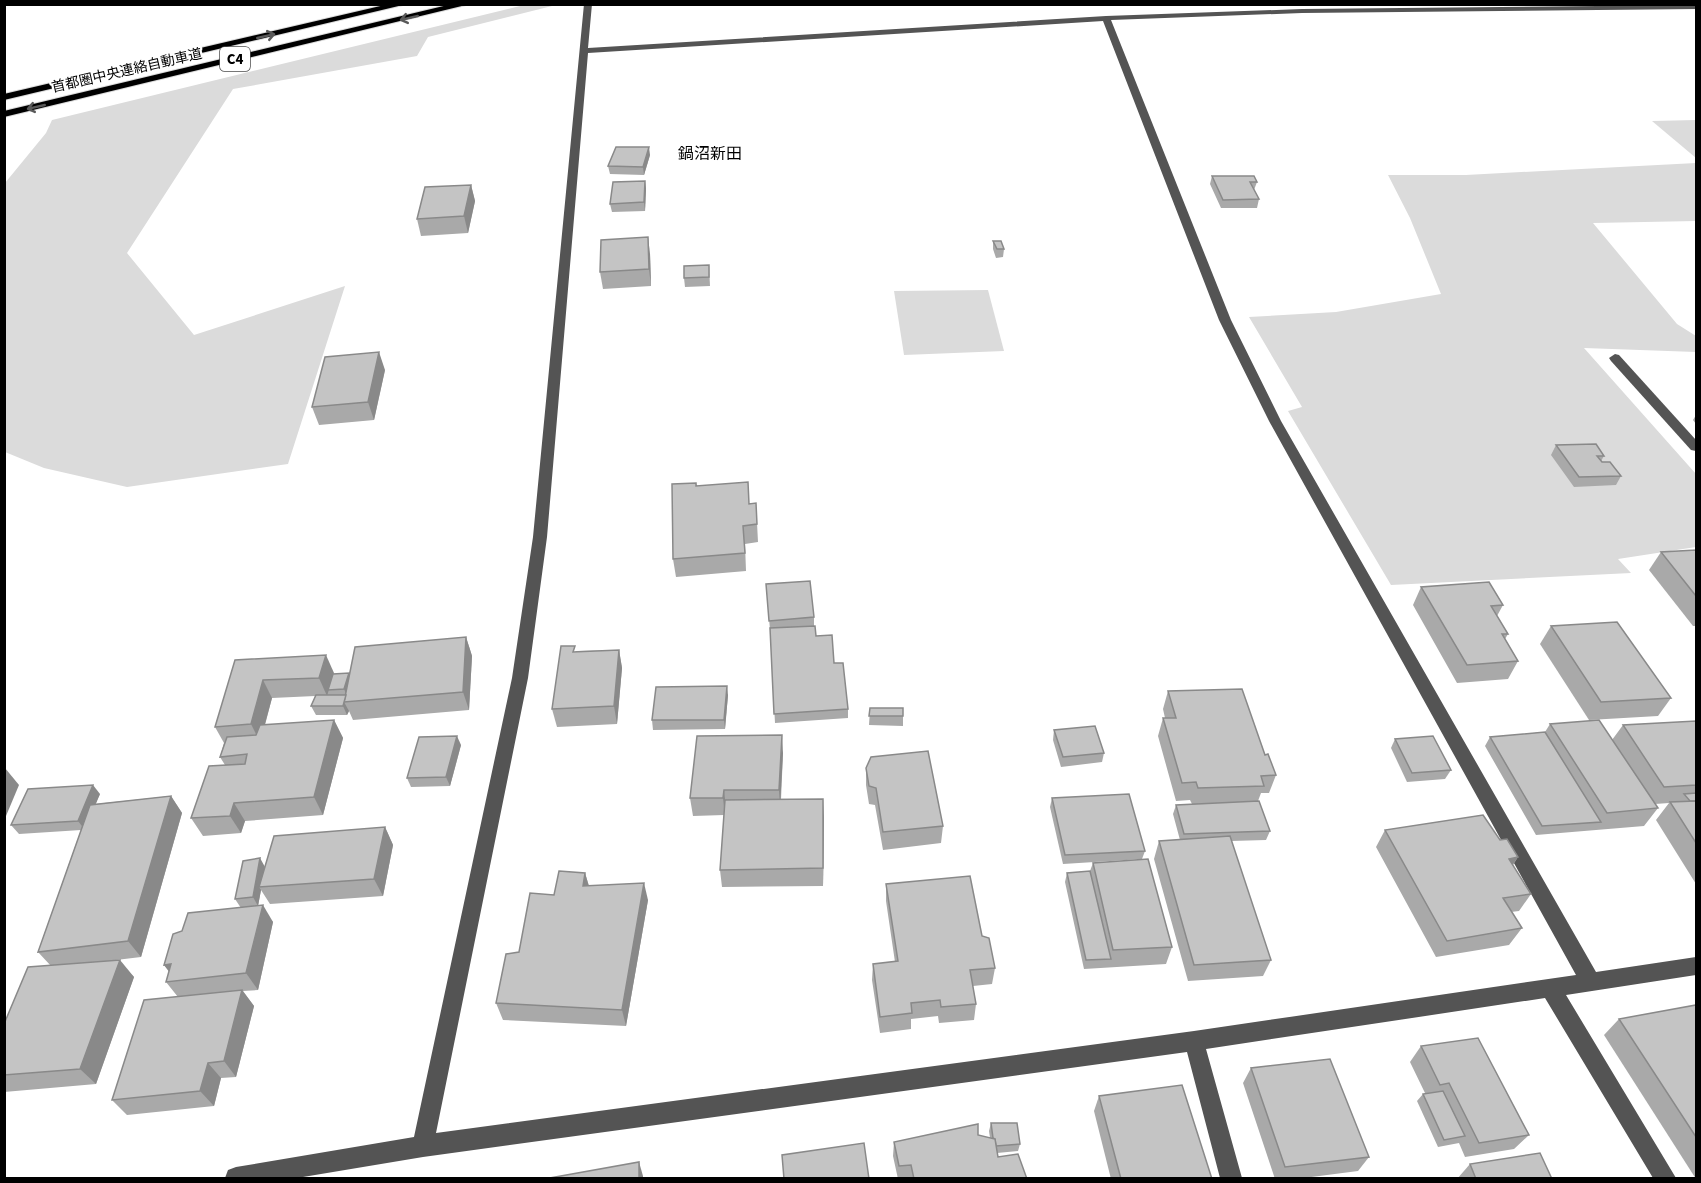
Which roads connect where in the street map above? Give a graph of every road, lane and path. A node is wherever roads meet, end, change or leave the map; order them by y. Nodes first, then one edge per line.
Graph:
1 (403, 4) edge
2 (466, 4) edge
3 (588, 4) edge
4 (1696, 7) edge
5 (1106, 18) junction
6 (582, 51) junction
7 (4, 97) edge
8 (4, 114) edge
9 (1615, 358) dead end
10 (1696, 447) edge
11 (1696, 966) edge
12 (1591, 982) junction
13 (1551, 988) junction
14 (1194, 1041) junction
15 (423, 1146) junction
16 (236, 1179) edge
17 (1232, 1179) edge
18 (1665, 1179) edge

7 -> 1 highway, 首都圏中央連絡自動車道 / C4
2 -> 8 highway, 首都圏中央連絡自動車道 / C4
3 - 6 street
4 - 5 street
5 - 6 street
5 - 12 street
6 - 15 street
9 - 10 street
11 - 12 street
12 - 13 street
13 - 14 street
13 - 18 street
14 - 15 street
14 - 17 street
15 - 16 street

